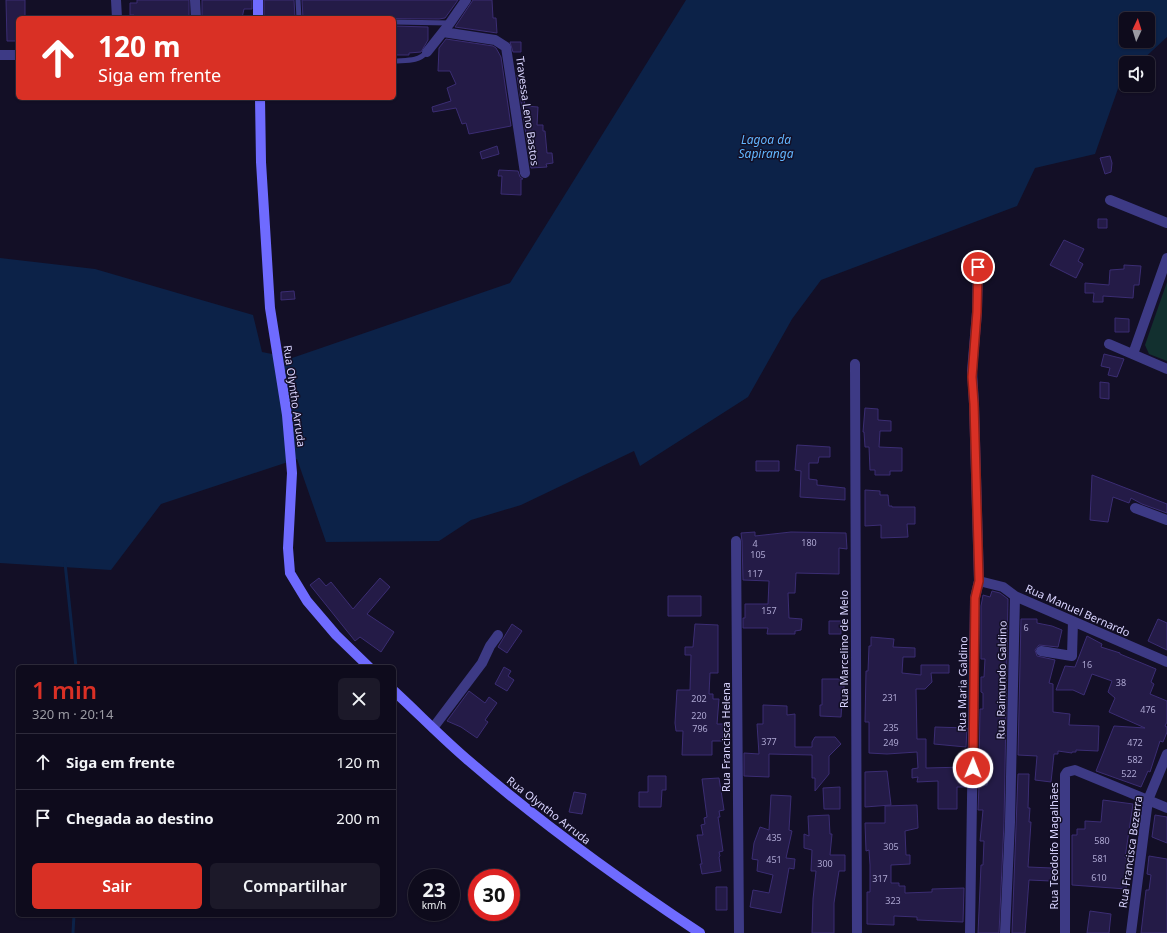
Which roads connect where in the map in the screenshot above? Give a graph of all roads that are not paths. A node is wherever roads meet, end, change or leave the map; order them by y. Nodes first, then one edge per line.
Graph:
1 (116, 0) edge
2 (196, 0) edge
3 (258, 0) edge
4 (298, 0) edge
5 (466, 0) edge
6 (117, 16) edge
7 (196, 16) edge
8 (258, 16) edge
9 (299, 16) edge
10 (396, 22) edge
11 (450, 23) junction
12 (443, 32) junction
13 (427, 52) joint
14 (16, 54) edge
15 (0, 55) edge
16 (396, 61) edge
17 (260, 100) edge
18 (525, 173) dead end
19 (1110, 200) dead end
20 (1167, 223) edge
21 (1167, 258) edge
22 (978, 267) dead end
23 (1109, 344) dead end
24 (1133, 354) junction
25 (855, 364) dead end
26 (1167, 368) edge
27 (1135, 508) dead end
28 (1167, 520) edge
29 (736, 541) dead end
30 (979, 581) junction
31 (1015, 596) junction
32 (1073, 621) junction
33 (498, 635) dead end
34 (1041, 651) dead end
35 (1167, 662) edge
36 (367, 665) edge
37 (396, 693) edge
38 (433, 728) junction
39 (1167, 754) edge
40 (1148, 800) junction
41 (1167, 808) edge
42 (700, 933) edge
43 (739, 933) edge
44 (857, 933) edge
45 (970, 933) edge
46 (1005, 933) edge
47 (1065, 933) edge
48 (1131, 933) edge

1 - 6 street
2 - 7 street
3 - 8 street
4 - 9 lane
5 - 11 street
10 - 11 lane
11 - 12 street
12 - 13 street
12 - 18 street, Travessa Leno Bastos
13 - 16 lane
14 - 15 street
17 - 36 street, Rua Olyntho Arruda
19 - 20 street
21 - 24 street
22 - 30 street, Rua Maria Galdino
23 - 24 street
24 - 26 street
25 - 44 street, Rua Marcelino de Melo
27 - 28 street
29 - 43 street, Rua Francisca Helena
30 - 31 street, Rua Manuel Bernardo
30 - 45 street, Rua Maria Galdino
31 - 32 street, Rua Manuel Bernardo
31 - 46 street, Rua Raimundo Galdino
32 - 34 street
32 - 35 street, Rua Manuel Bernardo
33 - 38 street
37 - 38 street, Rua Olyntho Arruda
38 - 42 street, Rua Olyntho Arruda
39 - 40 street, Rua Francisca Bezerra
40 - 41 street, Rua Teodolfo Magalhães
40 - 47 street, Rua Teodolfo Magalhães
40 - 48 street, Rua Francisca Bezerra

